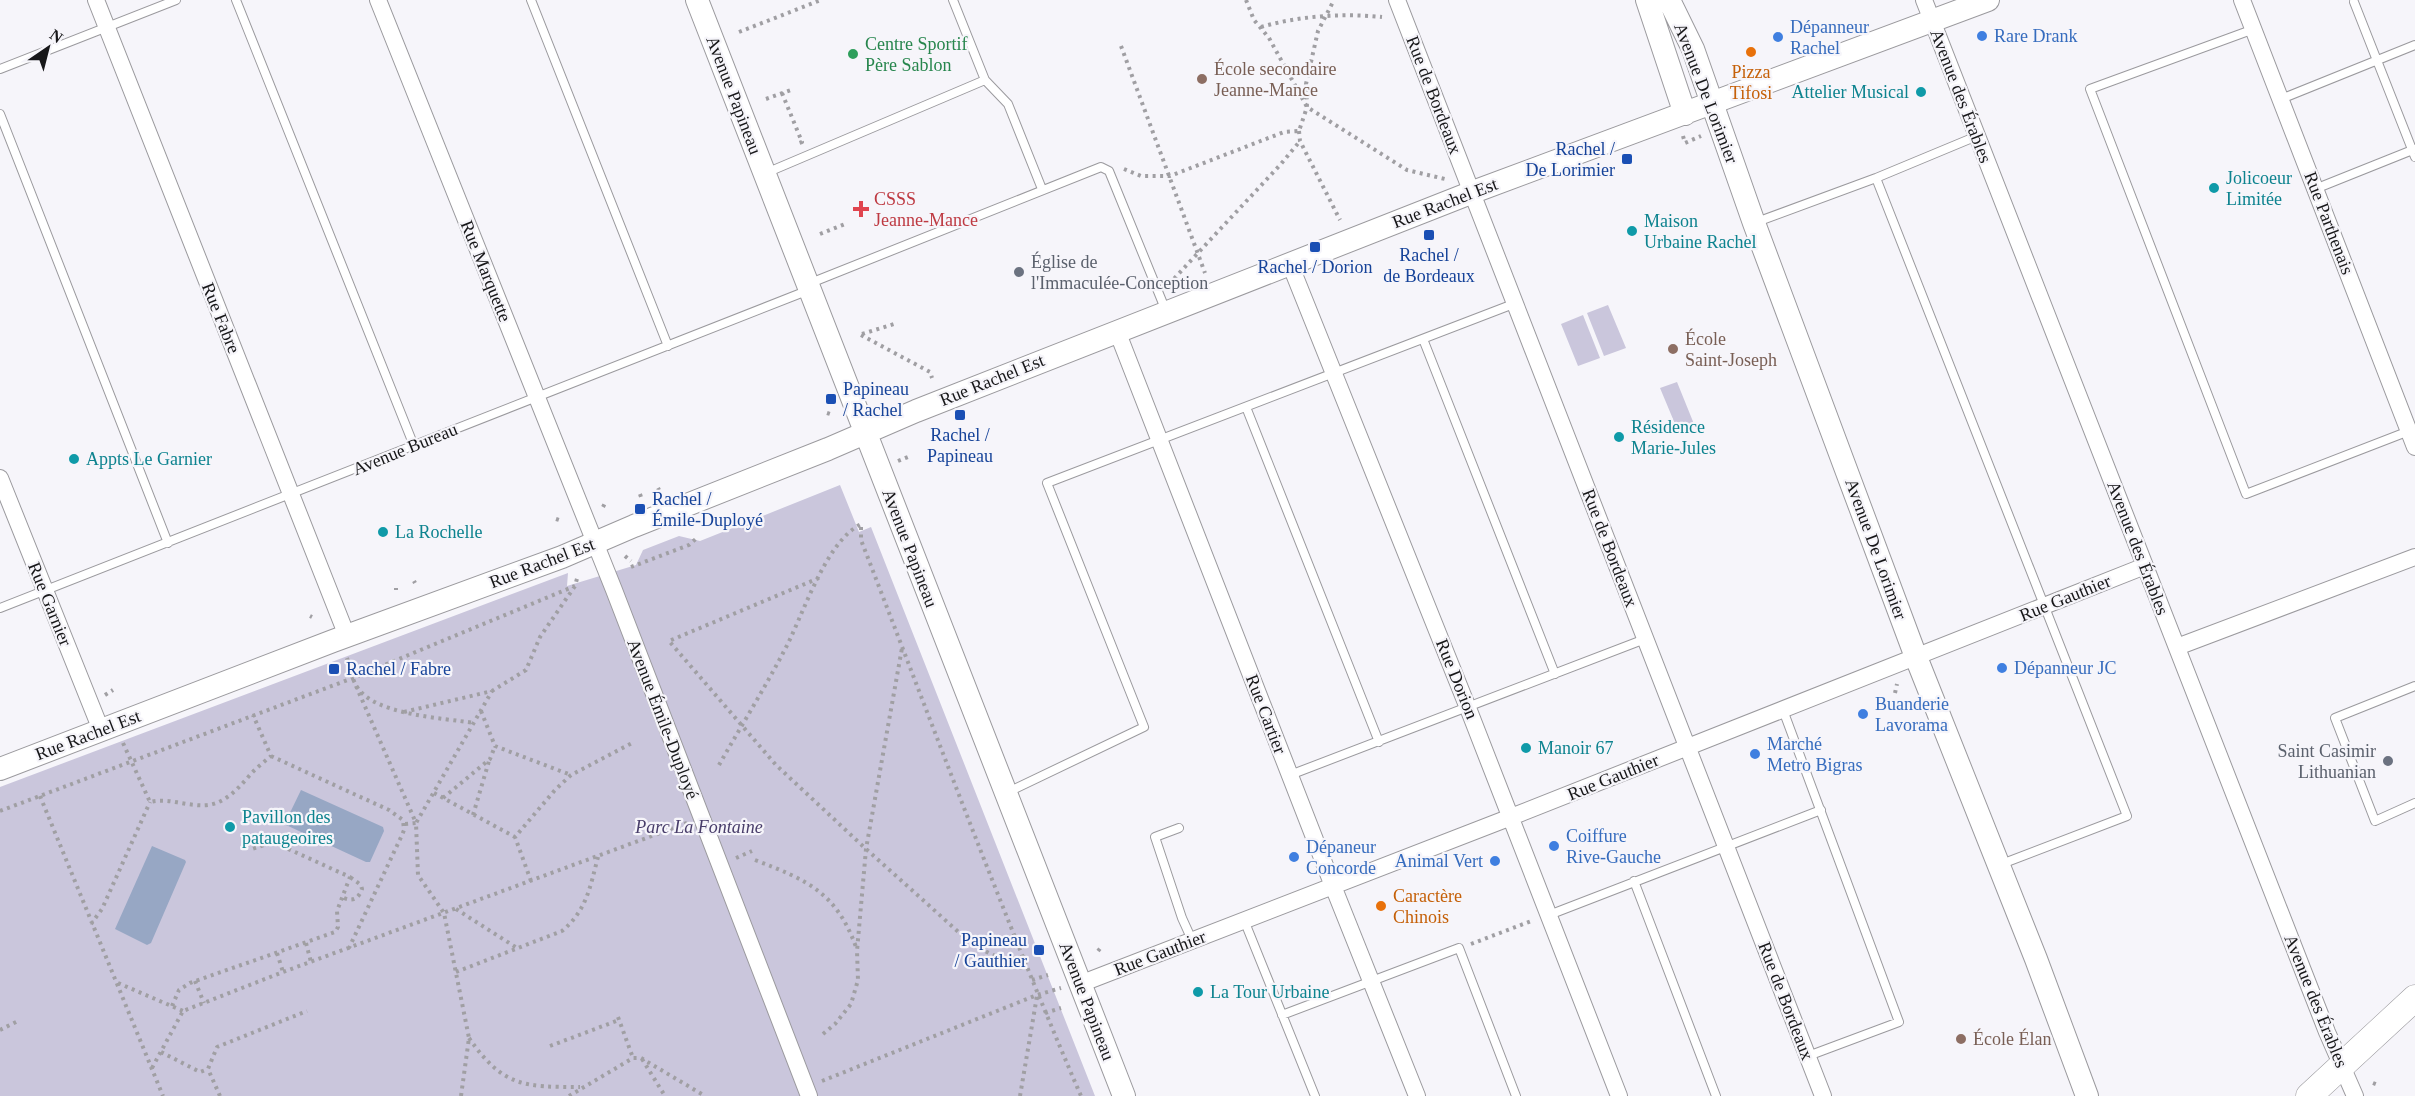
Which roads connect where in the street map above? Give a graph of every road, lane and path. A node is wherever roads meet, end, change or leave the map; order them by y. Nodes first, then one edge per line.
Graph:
1 (96, 0) edge
2 (176, 0) edge
3 (236, 0) edge
4 (378, 0) edge
5 (531, 0) edge
6 (697, 0) edge
7 (821, 0) edge
8 (953, 0) edge
9 (1246, 0) edge
10 (1334, 0) edge
11 (1397, 0) edge
12 (1647, 0) edge
13 (1669, 0) edge
14 (1924, 0) edge
15 (1988, 0) edge
16 (2242, 0) edge
17 (2354, 2) dead end
18 (1382, 17) dead end
19 (1323, 18) junction
20 (1932, 21) junction
21 (1261, 27) junction
22 (107, 28) junction
23 (2254, 29) junction
24 (739, 32) dead end
25 (2415, 45) edge
26 (1121, 46) dead end
27 (2377, 60) junction
28 (0, 69) edge
29 (985, 80) junction
30 (791, 90) dead end
31 (782, 93) junction
32 (766, 99) dead end
33 (2281, 99) junction
34 (1713, 104) junction
35 (1307, 107) junction
36 (0, 114) edge
37 (1685, 114) junction
38 (1299, 131) junction
39 (1683, 136) dead end
40 (1701, 136) dead end
41 (1977, 136) junction
42 (1300, 141) junction
43 (794, 145) dead end
44 (2414, 152) edge
45 (1124, 169) dead end
46 (764, 173) junction
47 (1170, 176) junction
48 (1442, 178) dead end
49 (1876, 178) junction
50 (1042, 189) junction
51 (2315, 189) junction
52 (1473, 192) junction
53 (1340, 220) dead end
54 (1754, 223) junction
55 (845, 224) dead end
56 (820, 234) dead end
57 (1198, 253) junction
58 (1290, 264) junction
59 (1205, 273) dead end
60 (809, 287) junction
61 (1166, 288) dead end
62 (1516, 302) junction
63 (1166, 312) junction
64 (894, 324) dead end
65 (1117, 331) junction
66 (1423, 339) junction
67 (668, 346) junction
68 (1334, 373) junction
69 (932, 378) dead end
70 (537, 397) junction
71 (1246, 407) junction
72 (827, 413) dead end
73 (833, 415) dead end
74 (2409, 431) junction
75 (866, 433) junction
76 (1160, 441) junction
77 (414, 446) junction
78 (2415, 447) edge
79 (0, 478) edge
80 (291, 494) junction
81 (698, 537) dead end
82 (168, 543) junction
83 (594, 543) junction
84 (626, 555) dead end
85 (2415, 557) edge
86 (631, 561) dead end
87 (2145, 566) junction
88 (631, 567) dead end
89 (578, 574) dead end
90 (819, 578) junction
91 (575, 586) junction
92 (44, 590) junction
93 (2044, 607) junction
94 (0, 608) edge
95 (1645, 639) junction
96 (347, 647) junction
97 (2177, 647) junction
98 (903, 648) junction
99 (1916, 657) junction
100 (1555, 674) junction
101 (353, 678) junction
102 (1897, 684) dead end
103 (356, 686) junction
104 (2415, 686) edge
105 (492, 691) junction
106 (1895, 693) dead end
107 (1468, 708) junction
108 (1784, 710) junction
109 (481, 711) junction
110 (404, 712) junction
111 (254, 715) junction
112 (474, 723) junction
113 (742, 724) junction
114 (101, 730) junction
115 (122, 742) dead end
116 (634, 742) dead end
117 (1378, 742) junction
118 (495, 746) junction
119 (1688, 747) junction
120 (271, 756) junction
121 (489, 759) junction
122 (130, 762) junction
123 (719, 765) dead end
124 (0, 769) edge
125 (571, 775) junction
126 (1290, 775) junction
127 (434, 793) junction
128 (1006, 794) junction
129 (40, 796) junction
130 (443, 798) junction
131 (150, 801) junction
132 (2415, 804) edge
133 (1821, 810) junction
134 (0, 811) edge
135 (473, 815) junction
136 (1511, 818) junction
137 (416, 823) junction
138 (404, 824) junction
139 (681, 825) dead end
140 (1179, 828) dead end
141 (515, 837) junction
142 (1727, 847) junction
143 (252, 849) dead end
144 (866, 849) junction
145 (752, 851) dead end
146 (598, 857) junction
147 (738, 857) dead end
148 (755, 860) dead end
149 (1999, 865) junction
150 (350, 878) junction
151 (531, 880) junction
152 (1634, 881) junction
153 (1333, 886) junction
154 (344, 898) junction
155 (456, 909) junction
156 (444, 913) junction
157 (1549, 915) junction
158 (1244, 920) junction
159 (91, 924) junction
160 (1192, 940) junction
161 (306, 943) junction
162 (1102, 946) dead end
163 (518, 948) junction
164 (1459, 948) junction
165 (348, 949) junction
166 (857, 951) junction
167 (1098, 951) dead end
168 (278, 953) junction
169 (312, 962) junction
170 (1028, 969) junction
171 (283, 972) junction
172 (456, 972) junction
173 (1048, 975) dead end
174 (1032, 980) junction
175 (195, 981) junction
176 (1371, 981) junction
177 (118, 983) junction
178 (1080, 984) junction
179 (1050, 991) dead end
180 (1037, 995) junction
181 (2415, 998) edge
182 (204, 1003) junction
183 (172, 1006) junction
184 (1061, 1008) dead end
185 (183, 1011) junction
186 (307, 1011) dead end
187 (1045, 1013) junction
188 (1282, 1015) junction
189 (18, 1021) dead end
190 (0, 1030) edge
191 (823, 1034) dead end
192 (469, 1038) junction
193 (550, 1046) dead end
194 (161, 1052) junction
195 (1808, 1056) junction
196 (633, 1058) junction
197 (641, 1058) junction
198 (2342, 1066) junction
199 (152, 1068) junction
200 (208, 1069) junction
201 (824, 1080) dead end
202 (2373, 1083) dead end
203 (2378, 1085) dead end
204 (581, 1087) junction
205 (163, 1096) edge
206 (220, 1096) edge
207 (462, 1096) edge
208 (569, 1096) edge
209 (665, 1096) edge
210 (705, 1096) edge
211 (809, 1096) edge
212 (1020, 1096) edge
213 (1081, 1096) edge
214 (1124, 1096) edge
215 (1315, 1096) edge
216 (1417, 1096) edge
217 (1516, 1096) edge
218 (1619, 1096) edge
219 (1716, 1096) edge
220 (1823, 1096) edge
221 (2087, 1096) edge
222 (2309, 1096) edge
223 (2355, 1096) edge

1 - 22 street, Rue Fabre
2 - 22 lane
3 - 77 lane
4 - 70 street, Rue Marquette
5 - 67 lane
6 - 46 main road, Avenue Papineau
7 - 24 path
8 - 29 lane
9 - 21 path
10 - 19 path
11 - 52 street, Rue de Bordeaux
12 - 37 main road, Avenue De Lorimier
13 - 34 main road, Avenue De Lorimier
14 - 20 street, Avenue des Érables
15 - 20 main road, Rue Rachel Est
16 - 23 street, Rue Parthenais
17 - 27 lane
18 - 19 path
19 - 21 path
19 - 35 path
20 - 34 main road, Rue Rachel Est
20 - 41 street, Avenue des Érables
21 - 35 path
22 - 28 lane
22 - 80 street, Rue Fabre
23 - 33 street, Rue Parthenais
23 - 74 lane
25 - 27 lane
26 - 47 path
27 - 33 lane
27 - 44 lane
29 - 46 lane
29 - 50 lane
30 - 31 path
31 - 32 path
31 - 43 path
33 - 51 street, Rue Parthenais
34 - 37 main road, Rue Rachel Est
34 - 54 main road, Avenue De Lorimier
35 - 38 path
35 - 48 path
36 - 82 lane
37 - 52 main road, Rue Rachel Est
38 - 42 path
38 - 47 path
39 - 40 path
41 - 49 lane
41 - 87 street, Avenue des Érables
42 - 53 path
42 - 57 path
44 - 51 lane
45 - 47 path
46 - 60 main road, Avenue Papineau
47 - 57 path
49 - 54 lane
49 - 93 lane
50 - 60 lane, Avenue Bureau
50 - 63 lane, Avenue Bureau
51 - 74 street, Rue Parthenais
52 - 58 main road, Rue Rachel Est
52 - 62 street, Rue de Bordeaux
54 - 99 main road, Avenue De Lorimier
55 - 56 path
57 - 59 path
57 - 61 path
58 - 63 main road, Rue Rachel Est
58 - 68 street, Rue Dorion
60 - 67 lane, Avenue Bureau
60 - 75 main road, Avenue Papineau
62 - 66 lane
62 - 95 street, Rue de Bordeaux
63 - 65 main road, Rue Rachel Est
64 - 69 path
65 - 75 main road, Rue Rachel Est
65 - 76 street, Rue Cartier
66 - 68 lane
66 - 100 lane
67 - 70 lane, Avenue Bureau
68 - 71 lane
68 - 107 street, Rue Dorion
70 - 77 lane, Avenue Bureau
70 - 83 street, Rue Marquette
71 - 76 lane
71 - 117 lane
72 - 73 path
74 - 78 street, Rue Parthenais
75 - 83 main road, Rue Rachel Est
75 - 128 main road, Avenue Papineau
76 - 126 street, Rue Cartier
76 - 128 lane
77 - 80 lane, Avenue Bureau
79 - 92 street, Rue Garnier
80 - 82 lane, Avenue Bureau
80 - 96 street, Rue Fabre
81 - 88 path
82 - 92 lane, Avenue Bureau
83 - 96 main road, Rue Rachel Est
83 - 211 street, Avenue Émile-Duployé
84 - 86 path
85 - 97 street
87 - 93 street, Rue Gauthier
87 - 97 street, Avenue des Érables
89 - 91 path
90 - 98 path
90 - 113 path
90 - 113 path
91 - 101 path
91 - 105 path
92 - 94 lane, Avenue Bureau
92 - 114 street, Rue Garnier
93 - 99 street, Rue Gauthier
93 - 149 lane
95 - 100 lane
95 - 119 street, Rue de Bordeaux
96 - 101 path
96 - 114 main road, Rue Rachel Est
97 - 198 street, Avenue des Érables
98 - 144 path
98 - 170 path
99 - 108 street, Rue Gauthier
99 - 149 main road, Avenue De Lorimier
100 - 107 lane
101 - 103 path
101 - 111 path
102 - 106 path
103 - 110 path
103 - 137 path
104 - 132 lane
105 - 109 path
105 - 110 path
107 - 117 lane
107 - 136 street, Rue Dorion
108 - 119 street, Rue Gauthier
108 - 133 lane
109 - 112 path
109 - 118 path
110 - 112 path
111 - 120 path
111 - 122 path
112 - 127 path
113 - 123 path
113 - 144 path
114 - 124 main road, Rue Rachel Est
115 - 122 path
116 - 125 path
117 - 126 lane
118 - 121 path
118 - 125 path
119 - 136 street, Rue Gauthier
119 - 142 street, Rue de Bordeaux
120 - 131 path
120 - 138 path
121 - 130 path
121 - 135 path
122 - 129 path
122 - 131 path
125 - 141 path
126 - 153 street, Rue Cartier
127 - 130 path
127 - 137 path
128 - 178 main road, Avenue Papineau
129 - 134 path
129 - 159 path
130 - 135 path
131 - 159 path
133 - 142 lane
133 - 195 lane
135 - 141 path
136 - 153 street, Rue Gauthier
136 - 157 street, Rue Dorion
137 - 138 path
137 - 156 path
138 - 165 path
139 - 146 path
140 - 160 lane
141 - 151 path
142 - 152 lane
142 - 195 street, Rue de Bordeaux
143 - 150 path
144 - 166 path
144 - 170 path
145 - 147 path
146 - 151 path
146 - 163 path
148 - 166 path
149 - 221 main road, Avenue De Lorimier
150 - 154 path
150 - 154 path
151 - 155 path
152 - 157 lane
152 - 219 lane
153 - 158 street, Rue Gauthier
153 - 176 street, Rue Cartier
154 - 161 path
155 - 156 path
155 - 163 path
156 - 165 path
156 - 172 path
157 - 164 path
157 - 218 street, Rue Dorion
158 - 160 street, Rue Gauthier
158 - 188 lane
159 - 177 path
160 - 178 street, Rue Gauthier
161 - 168 path
161 - 169 path
162 - 167 path
163 - 172 path
164 - 176 lane
164 - 217 lane
165 - 169 path
166 - 191 path
168 - 171 path
168 - 175 path
169 - 171 path
170 - 174 path
171 - 182 path
172 - 192 path
173 - 174 path
174 - 180 path
175 - 182 path
175 - 183 path
176 - 188 lane
176 - 216 street, Rue Cartier
177 - 183 path
177 - 199 path
178 - 214 main road, Avenue Papineau
179 - 180 path
180 - 187 path
180 - 201 path
180 - 212 path
181 - 198 main road
182 - 185 path
183 - 185 path
184 - 187 path
185 - 194 path
186 - 200 path
187 - 213 path
188 - 215 lane
189 - 190 path
192 - 204 path
192 - 207 path
193 - 196 path
194 - 199 path
194 - 200 path
195 - 220 street, Rue de Bordeaux
196 - 197 path
196 - 204 path
197 - 209 path
197 - 210 path
198 - 222 main road
198 - 223 street, Avenue des Érables
199 - 205 path
200 - 206 path
202 - 203 path
204 - 208 path

